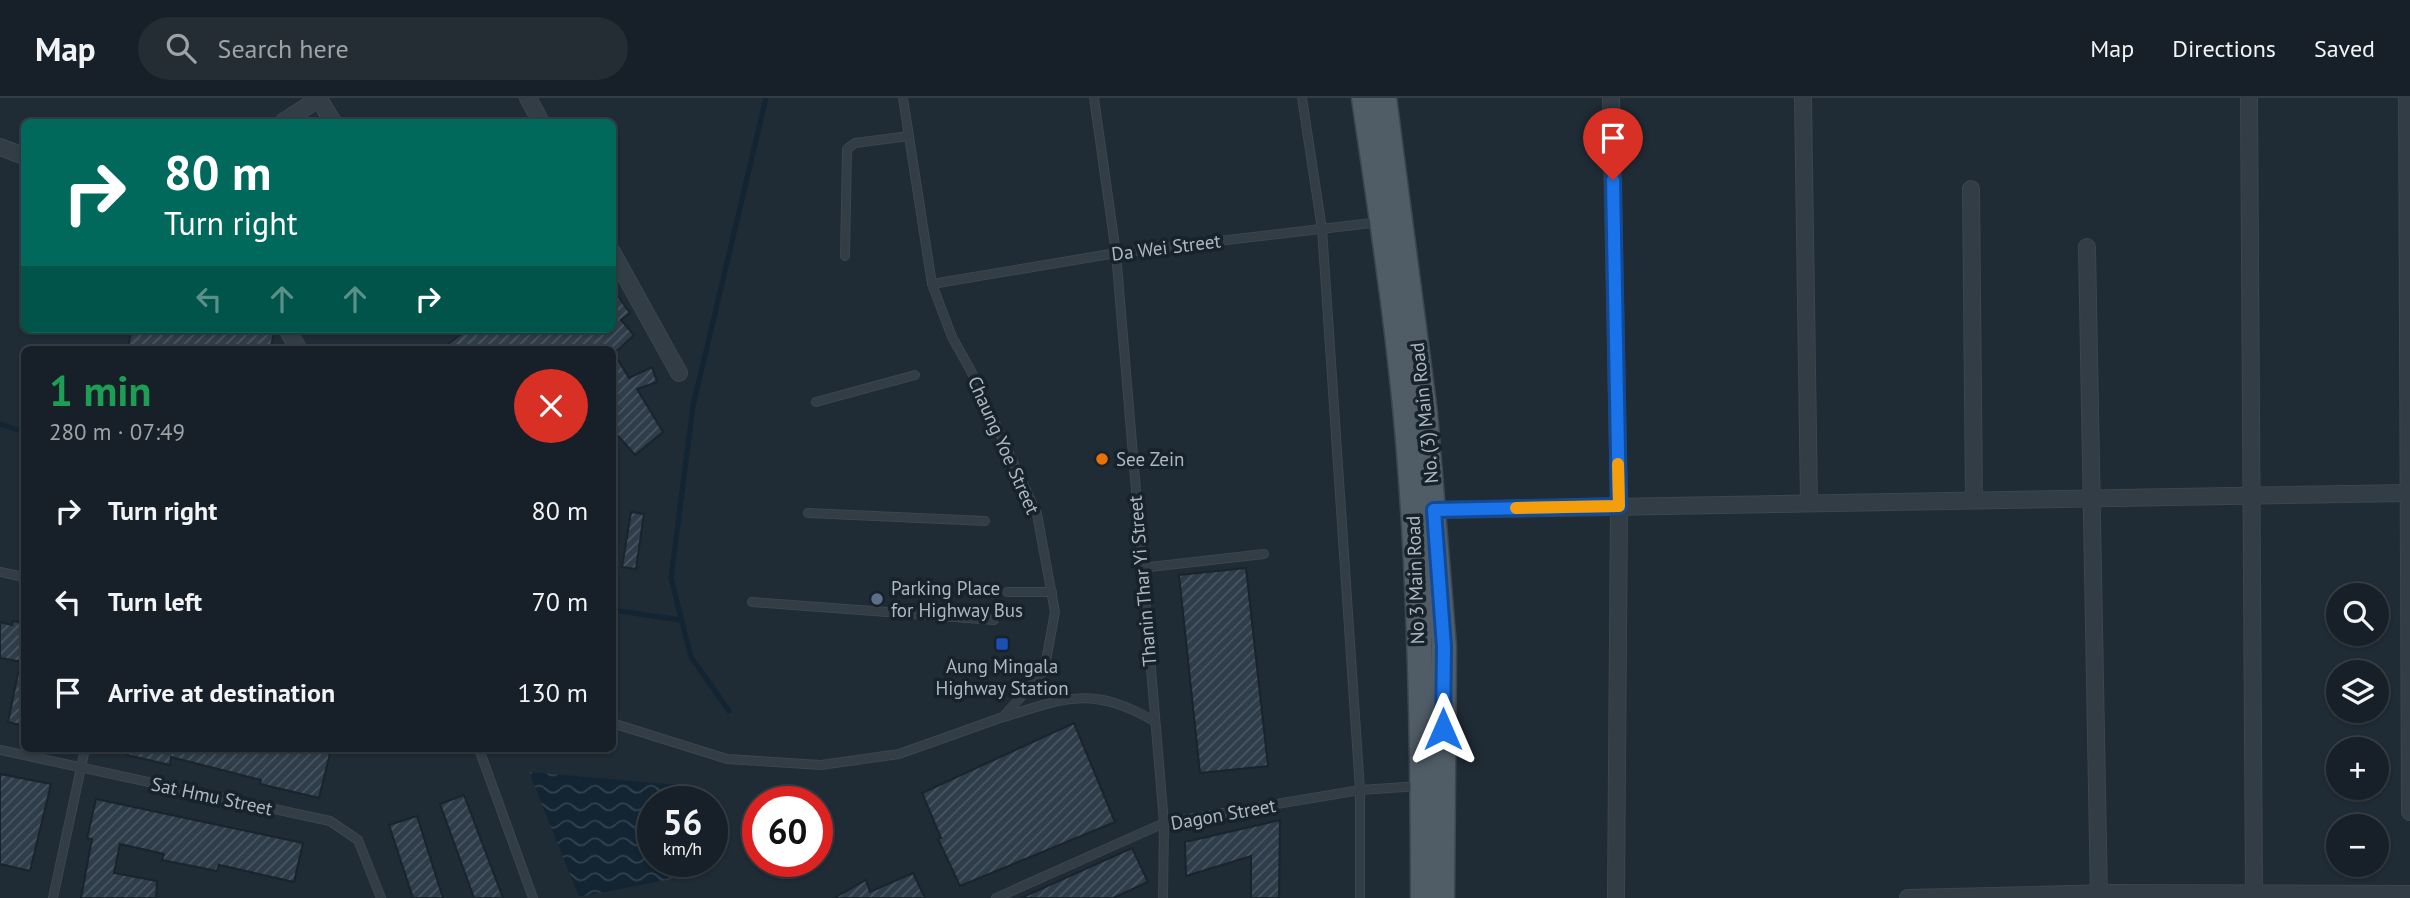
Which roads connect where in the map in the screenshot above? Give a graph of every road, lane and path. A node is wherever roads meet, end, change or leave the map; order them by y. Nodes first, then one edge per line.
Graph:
1 (319, 98) edge
2 (528, 98) edge
3 (903, 98) edge
4 (1094, 98) edge
5 (1302, 98) edge
6 (1364, 98) edge
7 (1384, 98) edge
8 (1611, 98) edge
9 (1803, 98) edge
10 (2249, 98) edge
11 (2407, 98) edge
12 (288, 119) edge
13 (331, 119) edge
14 (539, 119) edge
15 (909, 136) junction
16 (0, 147) edge
17 (21, 155) edge
18 (1971, 189) dead end
19 (1392, 220) junction
20 (1322, 229) junction
21 (2087, 247) dead end
22 (1116, 253) junction
23 (845, 256) dead end
24 (616, 259) edge
25 (932, 284) junction
26 (679, 373) dead end
27 (915, 375) dead end
28 (816, 402) dead end
29 (2407, 493) junction
30 (2251, 496) junction
31 (2093, 498) junction
32 (1974, 500) junction
33 (1809, 503) junction
34 (1619, 506) junction
35 (1423, 510) junction
36 (808, 513) dead end
37 (985, 521) dead end
38 (1264, 554) dead end
39 (1141, 568) junction
40 (0, 572) edge
41 (21, 576) edge
42 (1007, 592) dead end
43 (1052, 592) junction
44 (752, 602) dead end
45 (994, 620) dead end
46 (1003, 717) junction
47 (1154, 721) junction
48 (616, 724) edge
49 (0, 750) edge
50 (84, 752) edge
51 (480, 752) edge
52 (81, 767) junction
53 (1423, 785) junction
54 (1360, 790) junction
55 (2410, 812) edge
56 (1164, 823) junction
57 (2254, 894) junction
58 (2410, 894) edge
59 (2106, 896) edge
60 (53, 898) edge
61 (381, 898) edge
62 (533, 898) edge
63 (996, 898) edge
64 (1163, 898) edge
65 (1360, 898) edge
66 (1423, 898) edge
67 (1442, 898) edge
68 (1616, 898) edge
69 (1908, 898) edge

1 - 12 street
1 - 13 street
2 - 14 street
3 - 15 lane, Chaung Yoe Street
4 - 22 lane, Thanin Thar Yi Street
5 - 20 lane
6 - 19 main road
7 - 19 main road
8 - 34 street
9 - 33 street
10 - 30 street
11 - 29 street
15 - 23 lane
15 - 25 lane, Chaung Yoe Street
16 - 17 street
18 - 32 street
19 - 20 lane, Da Wei Street
19 - 35 main road, No 3 Main Road
20 - 22 lane, Da Wei Street
20 - 54 lane
21 - 31 street
22 - 25 lane, Da Wei Street
22 - 39 lane, Thanin Thar Yi Street
24 - 26 street
25 - 43 lane, Chaung Yoe Street
27 - 28 lane
29 - 30 street
29 - 55 street
30 - 31 street
30 - 57 street
31 - 32 street
31 - 59 street
32 - 33 street
33 - 34 street
34 - 35 street
34 - 68 street
35 - 53 main road, No 3 Main Road
35 - 67 main road, No. (3) Main Road
36 - 37 lane
38 - 39 lane
39 - 47 lane, Thanin Thar Yi Street
40 - 41 lane
42 - 43 lane
43 - 46 lane, Chaung Yoe Street
44 - 45 lane
46 - 47 lane
46 - 48 lane, Chaung Yoe Street
47 - 56 lane, Thanin Thar Yi Street
49 - 52 lane, Sat Hmu Street
50 - 52 lane
51 - 62 lane
52 - 60 lane
52 - 61 lane, Sat Hmu Street
53 - 54 lane, Dagon Street
53 - 66 main road, No 3 Main Road
54 - 56 lane, Dagon Street
54 - 65 lane
56 - 63 lane, Dagon Street
56 - 64 lane, Thanin Thar Yi Street
57 - 58 street
57 - 59 street
59 - 69 street

